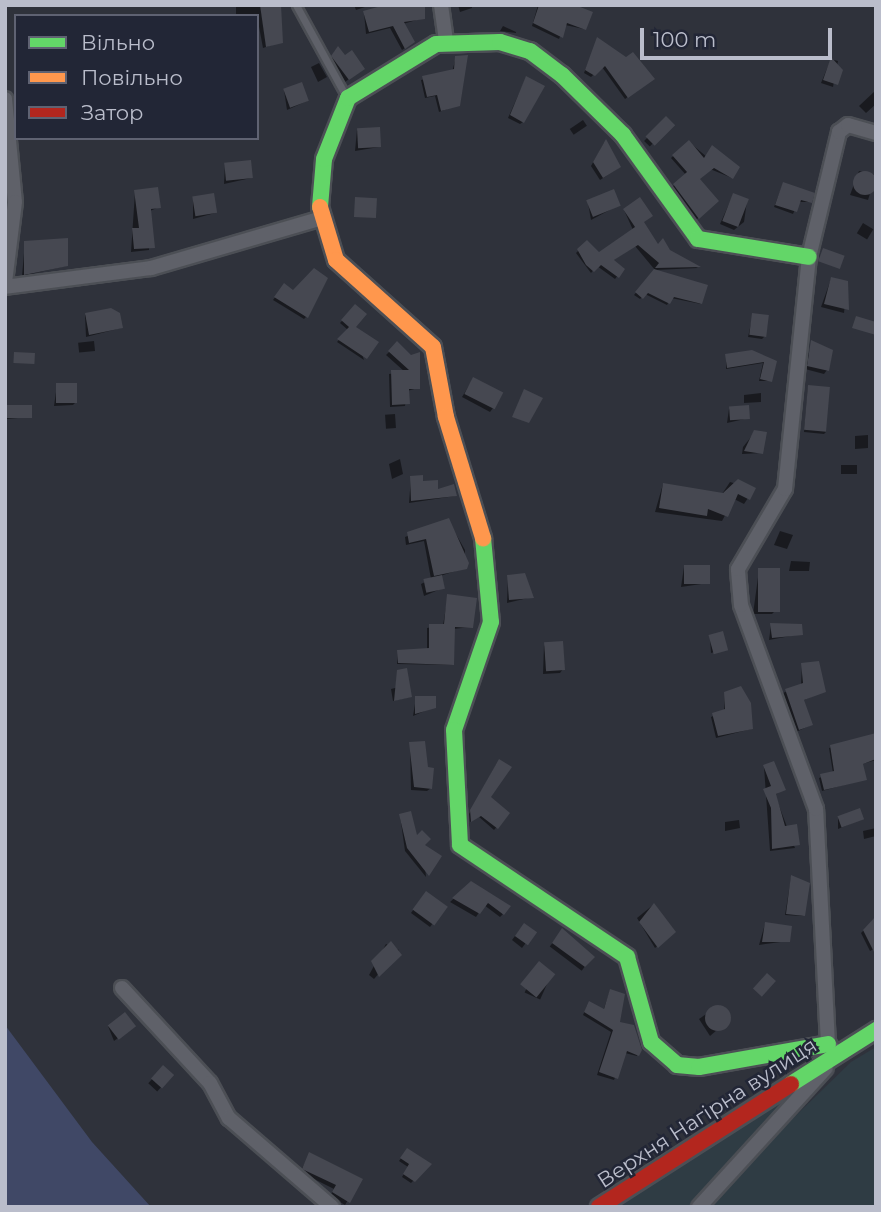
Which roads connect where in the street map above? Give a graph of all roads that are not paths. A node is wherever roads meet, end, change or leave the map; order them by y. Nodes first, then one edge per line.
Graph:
1 (296, 5) edge
2 (441, 5) edge
3 (446, 41) junction
4 (348, 98) junction
5 (5, 99) edge
6 (876, 133) edge
7 (319, 219) junction
8 (809, 257) junction
9 (5, 282) edge
10 (5, 288) edge
11 (122, 988) dead end
12 (876, 1030) edge
13 (833, 1049) junction
14 (332, 1207) edge
15 (599, 1207) edge
16 (699, 1207) edge

1 - 4 lane
2 - 3 street
3 - 4 street
3 - 8 street
4 - 7 street
5 - 9 street
6 - 8 street, Верхня Нагірна вулиця
7 - 10 street
7 - 13 street
8 - 13 street, Верхня Нагірна вулиця
11 - 14 street
12 - 13 street, Верхня Нагірна вулиця
13 - 15 street, Верхня Нагірна вулиця
13 - 16 street

